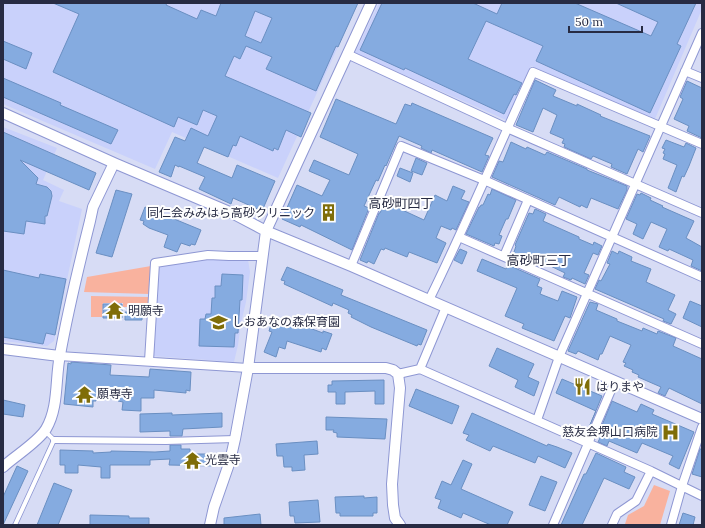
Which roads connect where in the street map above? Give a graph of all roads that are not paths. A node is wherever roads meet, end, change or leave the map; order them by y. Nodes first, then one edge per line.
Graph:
1 (371, 3) edge
2 (702, 33) edge
3 (347, 54) junction
4 (685, 71) junction
5 (702, 78) edge
6 (3, 113) edge
7 (661, 125) junction
8 (507, 128) junction
9 (702, 144) edge
10 (114, 163) junction
11 (484, 180) junction
12 (635, 185) junction
13 (528, 200) junction
14 (702, 213) edge
15 (266, 231) junction
16 (460, 237) junction
17 (612, 237) junction
18 (263, 256) junction
19 (504, 256) junction
20 (351, 266) junction
21 (702, 277) edge
22 (588, 294) junction
23 (429, 300) junction
24 (446, 307) junction
25 (702, 344) edge
26 (3, 349) edge
27 (59, 356) junction
28 (559, 357) junction
29 (149, 361) junction
30 (248, 368) junction
31 (420, 369) junction
32 (398, 374) junction
33 (615, 381) junction
34 (702, 419) edge
35 (536, 420) junction
36 (702, 427) edge
37 (45, 431) junction
38 (235, 439) junction
39 (54, 440) junction
40 (589, 444) junction
41 (3, 467) edge
42 (650, 471) junction
43 (682, 486) junction
44 (702, 496) edge
45 (15, 525) edge
46 (210, 525) edge
47 (400, 525) edge
48 (553, 525) edge
49 (612, 525) edge
50 (671, 525) edge

1 - 3 street
2 - 4 street
3 - 8 street
3 - 15 street
4 - 5 street
4 - 7 street
6 - 10 street
7 - 8 street
7 - 9 street
7 - 12 street
8 - 11 street
8 - 12 street
10 - 15 street
10 - 27 street
11 - 13 street
11 - 16 street
11 - 20 street
12 - 14 street
12 - 17 street
13 - 17 street
13 - 19 street
15 - 18 street
15 - 20 street
16 - 19 street
16 - 23 street
17 - 21 street
17 - 22 street
18 - 29 street
18 - 30 street
19 - 22 street
20 - 23 street
22 - 25 street
22 - 28 street
23 - 24 street
24 - 28 street
24 - 31 street
26 - 27 street
27 - 29 street
27 - 37 street
28 - 33 street
28 - 35 street
29 - 30 street
30 - 32 street
30 - 38 street
31 - 32 street
31 - 35 street
32 - 47 street
33 - 34 street
33 - 40 street
35 - 40 street
36 - 43 street
37 - 39 lane
37 - 41 street
38 - 39 street
38 - 46 street
39 - 45 lane
40 - 42 street
40 - 48 street
42 - 43 street
42 - 49 street
43 - 44 street
43 - 50 street

